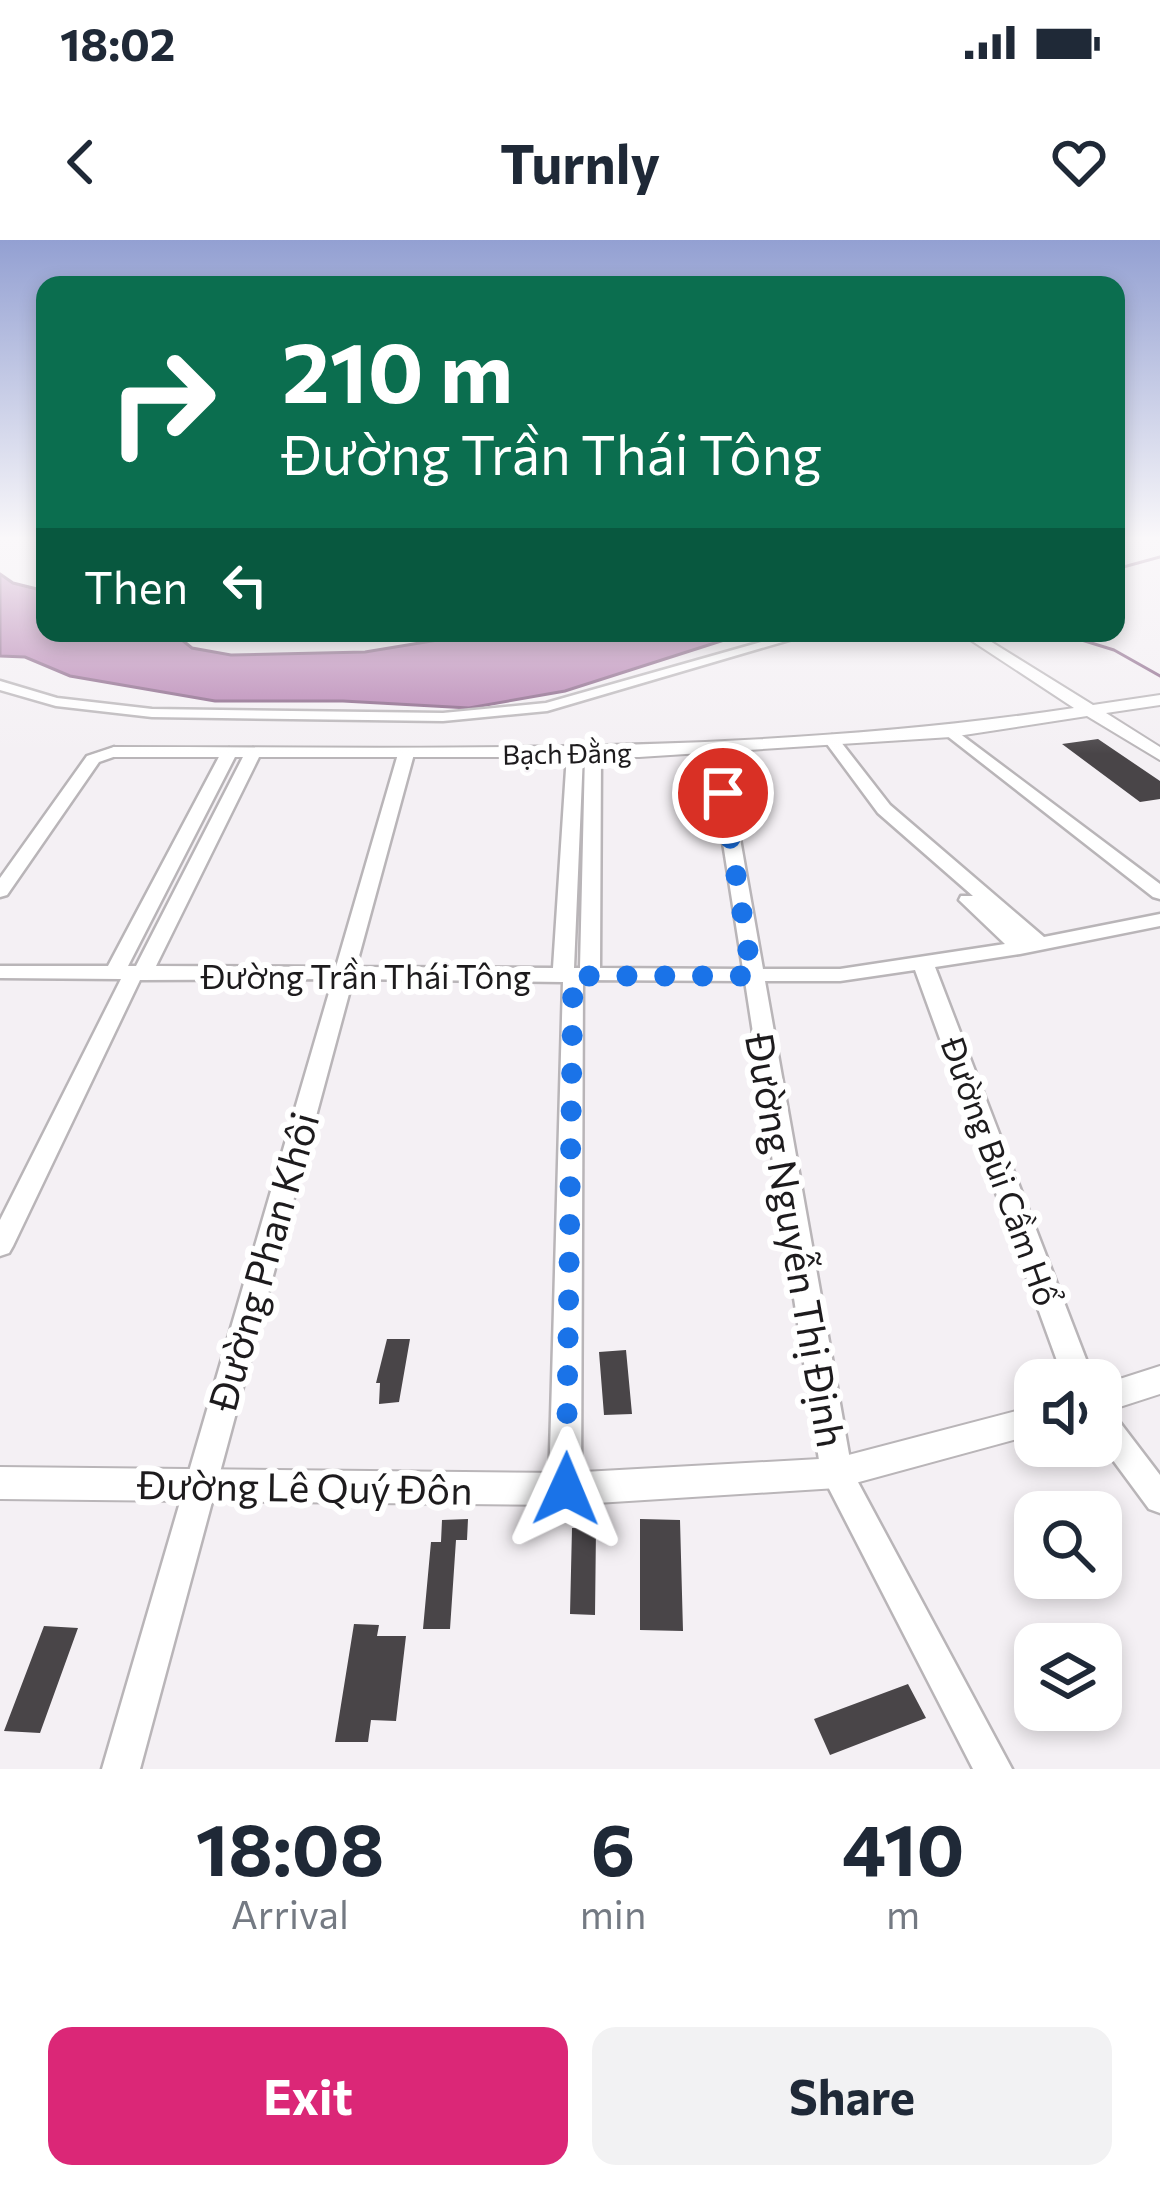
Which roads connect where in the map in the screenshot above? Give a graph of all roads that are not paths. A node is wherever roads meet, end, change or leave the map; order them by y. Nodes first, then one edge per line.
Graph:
1 (775, 642) edge
2 (981, 642) edge
3 (0, 686) edge
4 (1160, 700) edge
5 (1090, 711) junction
6 (951, 732) junction
7 (826, 740) junction
8 (716, 748) junction
9 (114, 752) joint
10 (229, 753) junction
11 (254, 753) junction
12 (406, 754) junction
13 (584, 754) junction
14 (1160, 755) edge
15 (0, 891) edge
16 (1160, 893) edge
17 (1160, 920) edge
18 (1030, 946) junction
19 (923, 963) junction
20 (0, 973) edge
21 (129, 974) junction
22 (342, 976) junction
23 (575, 976) junction
24 (752, 976) junction
25 (0, 1246) edge
26 (1071, 1359) edge
27 (1160, 1380) edge
28 (1122, 1392) edge
29 (1014, 1426) edge
30 (1122, 1449) edge
31 (837, 1473) junction
32 (0, 1483) edge
33 (200, 1485) junction
34 (566, 1489) junction
35 (1160, 1499) edge
36 (121, 1769) edge
37 (993, 1769) edge

1 - 3 street
2 - 5 street
4 - 5 street, Bạch Đằng
5 - 6 street, Bạch Đằng
5 - 14 street
6 - 7 street, Bạch Đằng
6 - 16 street
7 - 8 street, Bạch Đằng
7 - 18 street
8 - 13 street, Bạch Đằng
8 - 24 street, Đường Nguyễn Thị Định
9 - 10 street, Bạch Đằng
9 - 15 street
10 - 11 street, Bạch Đằng
10 - 21 street
11 - 12 street, Bạch Đằng
11 - 21 street
12 - 13 street, Bạch Đằng
12 - 22 street, Đường Phan Khôi
13 - 23 street
17 - 18 street, Đường Trần Thái Tông
18 - 19 street, Đường Trần Thái Tông
19 - 24 street, Đường Trần Thái Tông
19 - 26 street, Đường Bùi Cầm Hổ
20 - 21 street, Đường Trần Thái Tông
21 - 22 street, Đường Trần Thái Tông
21 - 25 street
22 - 23 street, Đường Trần Thái Tông
22 - 33 street, Đường Phan Khôi
23 - 24 street, Đường Trần Thái Tông
23 - 34 street
24 - 31 street, Đường Nguyễn Thị Định
27 - 28 street
29 - 31 street, Đường Lê Quý Đôn
30 - 35 street
31 - 34 street, Đường Lê Quý Đôn
31 - 37 street, Đường Nguyễn Thị Định
32 - 33 street, Đường Lê Quý Đôn
33 - 34 street, Đường Lê Quý Đôn
33 - 36 street, Đường Phan Khôi

